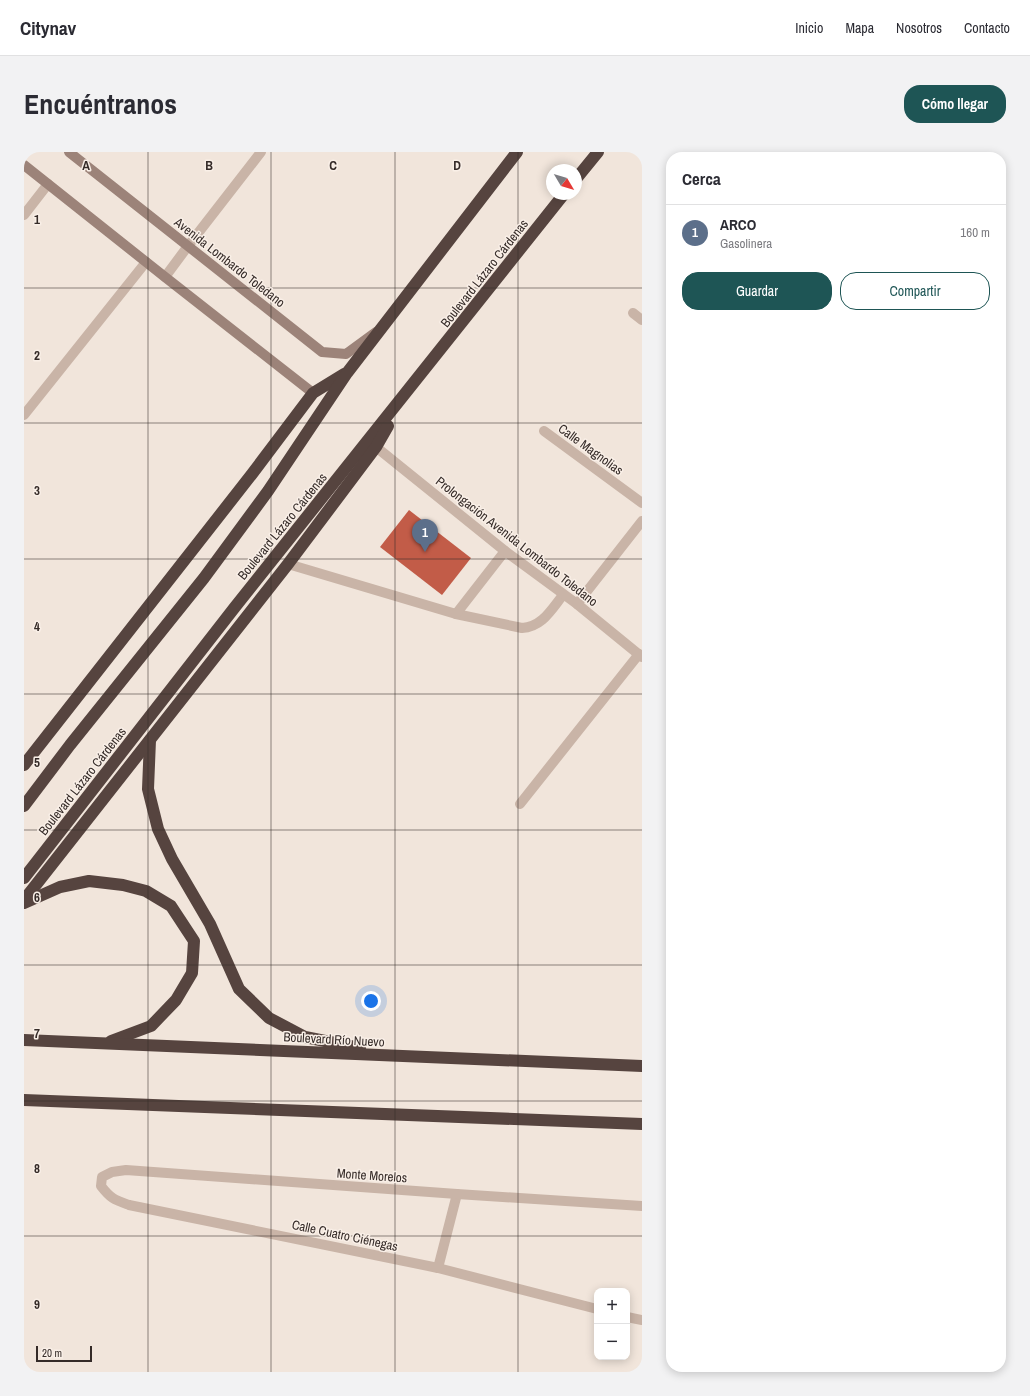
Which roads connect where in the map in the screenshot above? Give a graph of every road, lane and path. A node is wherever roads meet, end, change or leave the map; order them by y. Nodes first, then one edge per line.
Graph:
1 (69, 152) edge
2 (262, 152) edge
3 (517, 152) edge
4 (598, 152) edge
5 (24, 165) edge
6 (582, 172) edge
7 (48, 184) junction
8 (559, 200) edge
9 (24, 215) edge
10 (188, 246) junction
11 (146, 262) junction
12 (165, 277) junction
13 (633, 313) dead end
14 (642, 320) edge
15 (381, 329) junction
16 (347, 373) junction
17 (313, 393) junction
18 (406, 393) junction
19 (24, 415) edge
20 (544, 431) dead end
21 (376, 447) junction
22 (642, 503) edge
23 (642, 522) edge
24 (506, 551) junction
25 (288, 564) junction
26 (563, 596) junction
27 (577, 604) junction
28 (456, 614) junction
29 (641, 656) edge
30 (150, 740) junction
31 (24, 766) edge
32 (520, 804) dead end
33 (24, 806) edge
34 (24, 878) edge
35 (24, 902) edge
36 (24, 1040) edge
37 (107, 1043) junction
38 (403, 1056) junction
39 (642, 1066) edge
40 (24, 1100) edge
41 (642, 1124) edge
42 (102, 1177) joint
43 (457, 1194) junction
44 (642, 1206) edge
45 (438, 1268) junction
46 (594, 1308) edge
47 (630, 1318) edge
48 (642, 1320) edge

1 - 10 main road, Avenida Lombardo Toledano
2 - 10 street
3 - 15 highway
4 - 6 highway
5 - 7 main road
7 - 9 street
7 - 11 main road
8 - 18 highway, Boulevard Lázaro Cárdenas
10 - 12 street
10 - 15 main road, Avenida Lombardo Toledano
11 - 12 main road
11 - 19 street
12 - 17 main road
13 - 14 street
15 - 16 highway
16 - 17 highway
16 - 33 highway
17 - 31 highway
18 - 21 highway
18 - 34 highway, Boulevard Lázaro Cárdenas
20 - 22 street, Calle Magnolias
21 - 24 street, Prolongación Avenida Lombardo Toledano
21 - 25 highway
23 - 27 street
24 - 26 street, Prolongación Avenida Lombardo Toledano
24 - 28 street
25 - 28 street
25 - 30 highway
26 - 27 street, Prolongación Avenida Lombardo Toledano
26 - 28 street
27 - 29 street, Prolongación Avenida Lombardo Toledano
29 - 32 street
30 - 35 highway
30 - 38 highway
35 - 37 highway
36 - 37 highway, Boulevard Río Nuevo
37 - 38 highway, Boulevard Río Nuevo
38 - 39 highway, Boulevard Río Nuevo
40 - 41 highway
42 - 43 street, Monte Morelos
42 - 45 street, Calle Cuatro Ciénegas
43 - 44 street, Monte Morelos
43 - 45 street
45 - 46 street, Calle Cuatro Ciénegas
47 - 48 street

